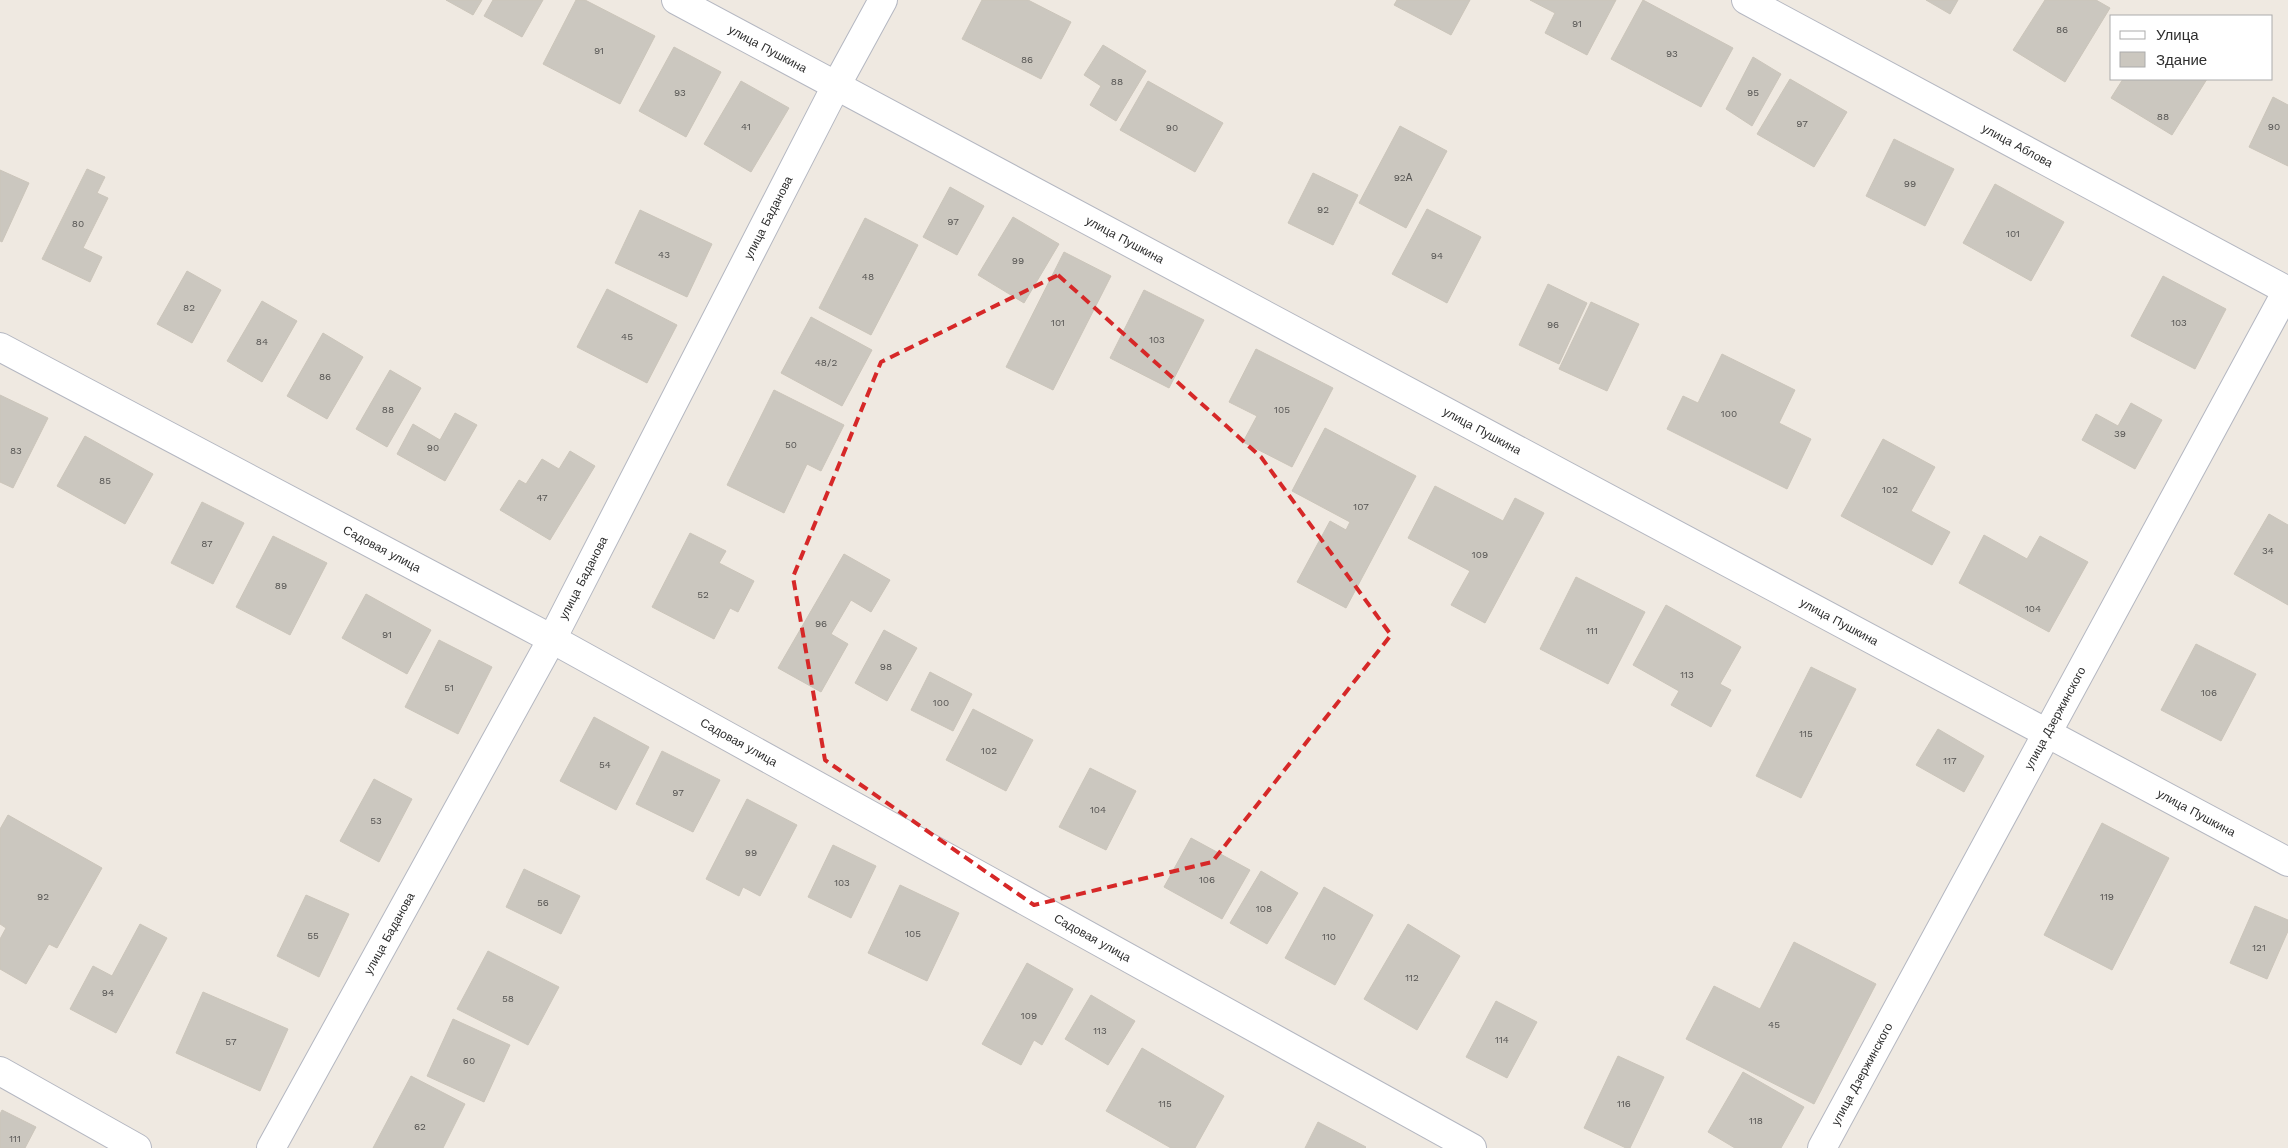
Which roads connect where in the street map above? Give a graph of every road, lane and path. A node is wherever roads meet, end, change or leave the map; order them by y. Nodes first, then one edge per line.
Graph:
1 (676, 0) edge
2 (883, 0) edge
3 (1746, 0) edge
4 (836, 86) junction
5 (2288, 290) edge
6 (0, 347) edge
7 (552, 639) junction
8 (2047, 734) junction
9 (2288, 862) edge
10 (0, 1071) edge
11 (137, 1148) edge
12 (271, 1148) edge
13 (1472, 1148) edge
14 (1822, 1148) edge

1 - 4 street, улица Пушкина
2 - 4 street, улица Баданова
3 - 5 street, улица Аблова
4 - 7 street, улица Баданова
4 - 8 street, улица Пушкина
5 - 8 street, улица Дзержинского
6 - 7 street, Садовая улица
7 - 12 street, улица Баданова
7 - 13 street, Садовая улица
8 - 9 street, улица Пушкина
8 - 14 street, улица Дзержинского
10 - 11 street

